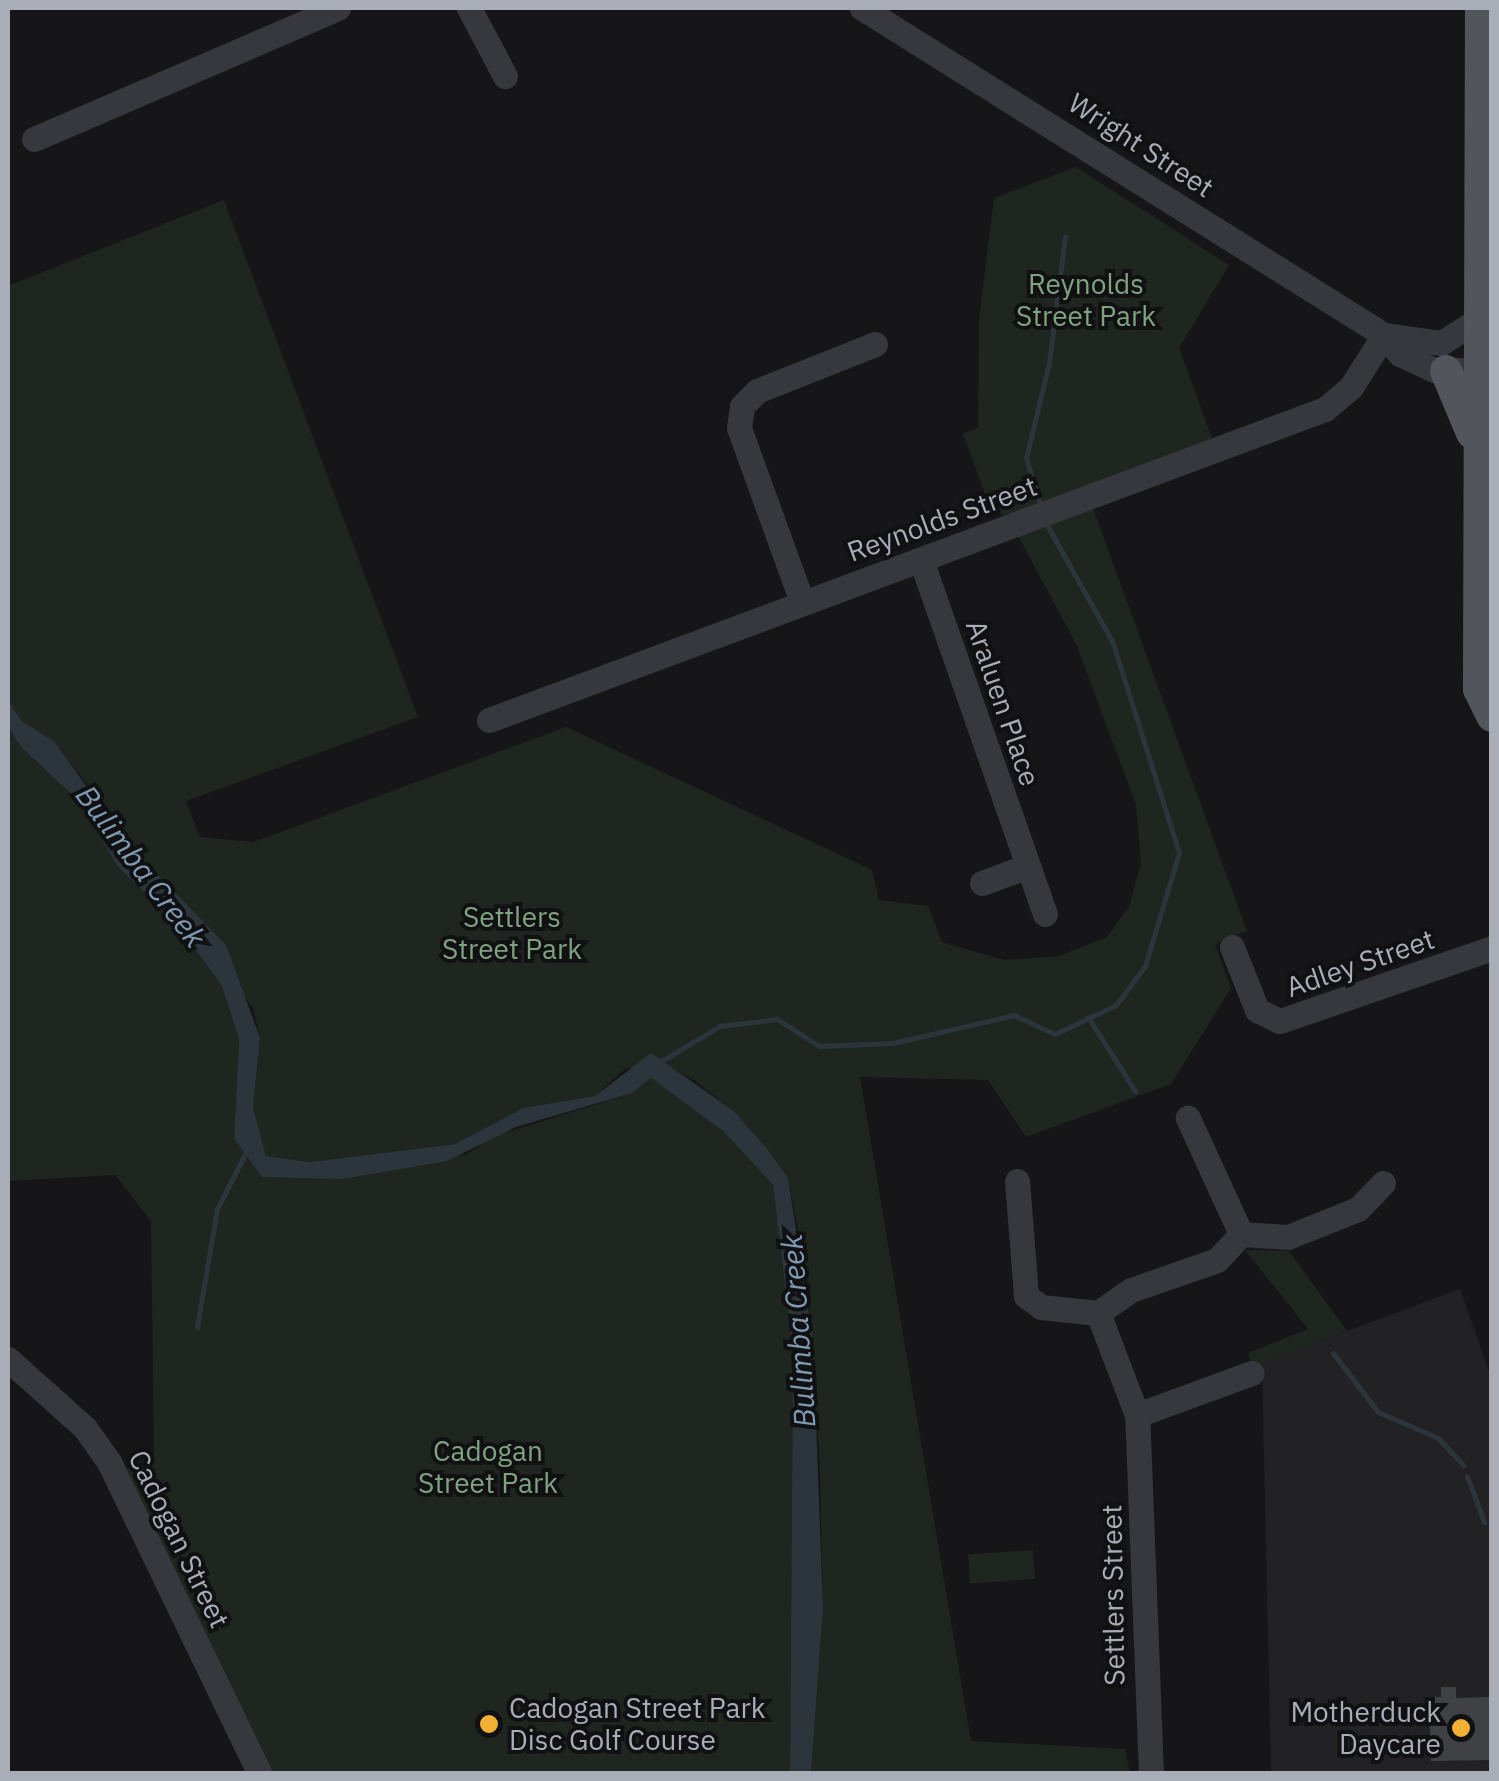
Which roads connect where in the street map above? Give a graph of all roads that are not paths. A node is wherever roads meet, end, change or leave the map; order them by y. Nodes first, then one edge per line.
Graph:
1 (338, 8) edge
2 (469, 8) edge
3 (862, 8) edge
4 (1481, 8) edge
5 (505, 76) dead end
6 (34, 139) dead end
7 (1384, 335) junction
8 (875, 344) dead end
9 (1482, 344) edge
10 (1446, 371) junction
11 (1478, 441) junction
12 (921, 560) junction
13 (802, 602) junction
14 (1492, 716) edge
15 (489, 720) dead end
16 (1028, 866) junction
17 (982, 883) dead end
18 (1045, 914) dead end
19 (1232, 947) dead end
20 (1492, 948) edge
21 (1188, 1118) dead end
22 (1017, 1181) dead end
23 (1384, 1183) dead end
24 (1241, 1234) junction
25 (1098, 1313) junction
26 (8, 1359) edge
27 (1252, 1373) dead end
28 (1138, 1415) junction
29 (260, 1774) edge
30 (1151, 1774) edge

1 - 6 street
2 - 5 street
3 - 7 street, Wright Street
4 - 9 main road
7 - 9 street, Wright Street
7 - 10 street, Wright Street
7 - 12 street, Reynolds Street
8 - 13 street
9 - 10 street
9 - 11 main road
10 - 11 main road
11 - 14 main road
12 - 13 street, Reynolds Street
12 - 16 street, Araluen Place
13 - 15 street, Reynolds Street
16 - 17 street
16 - 18 street, Araluen Place
19 - 20 street, Adley Street
21 - 24 street
22 - 25 street
23 - 24 street
24 - 25 street
25 - 28 street, Settlers Street
26 - 29 street, Cadogan Street
27 - 28 street
28 - 30 street, Settlers Street

